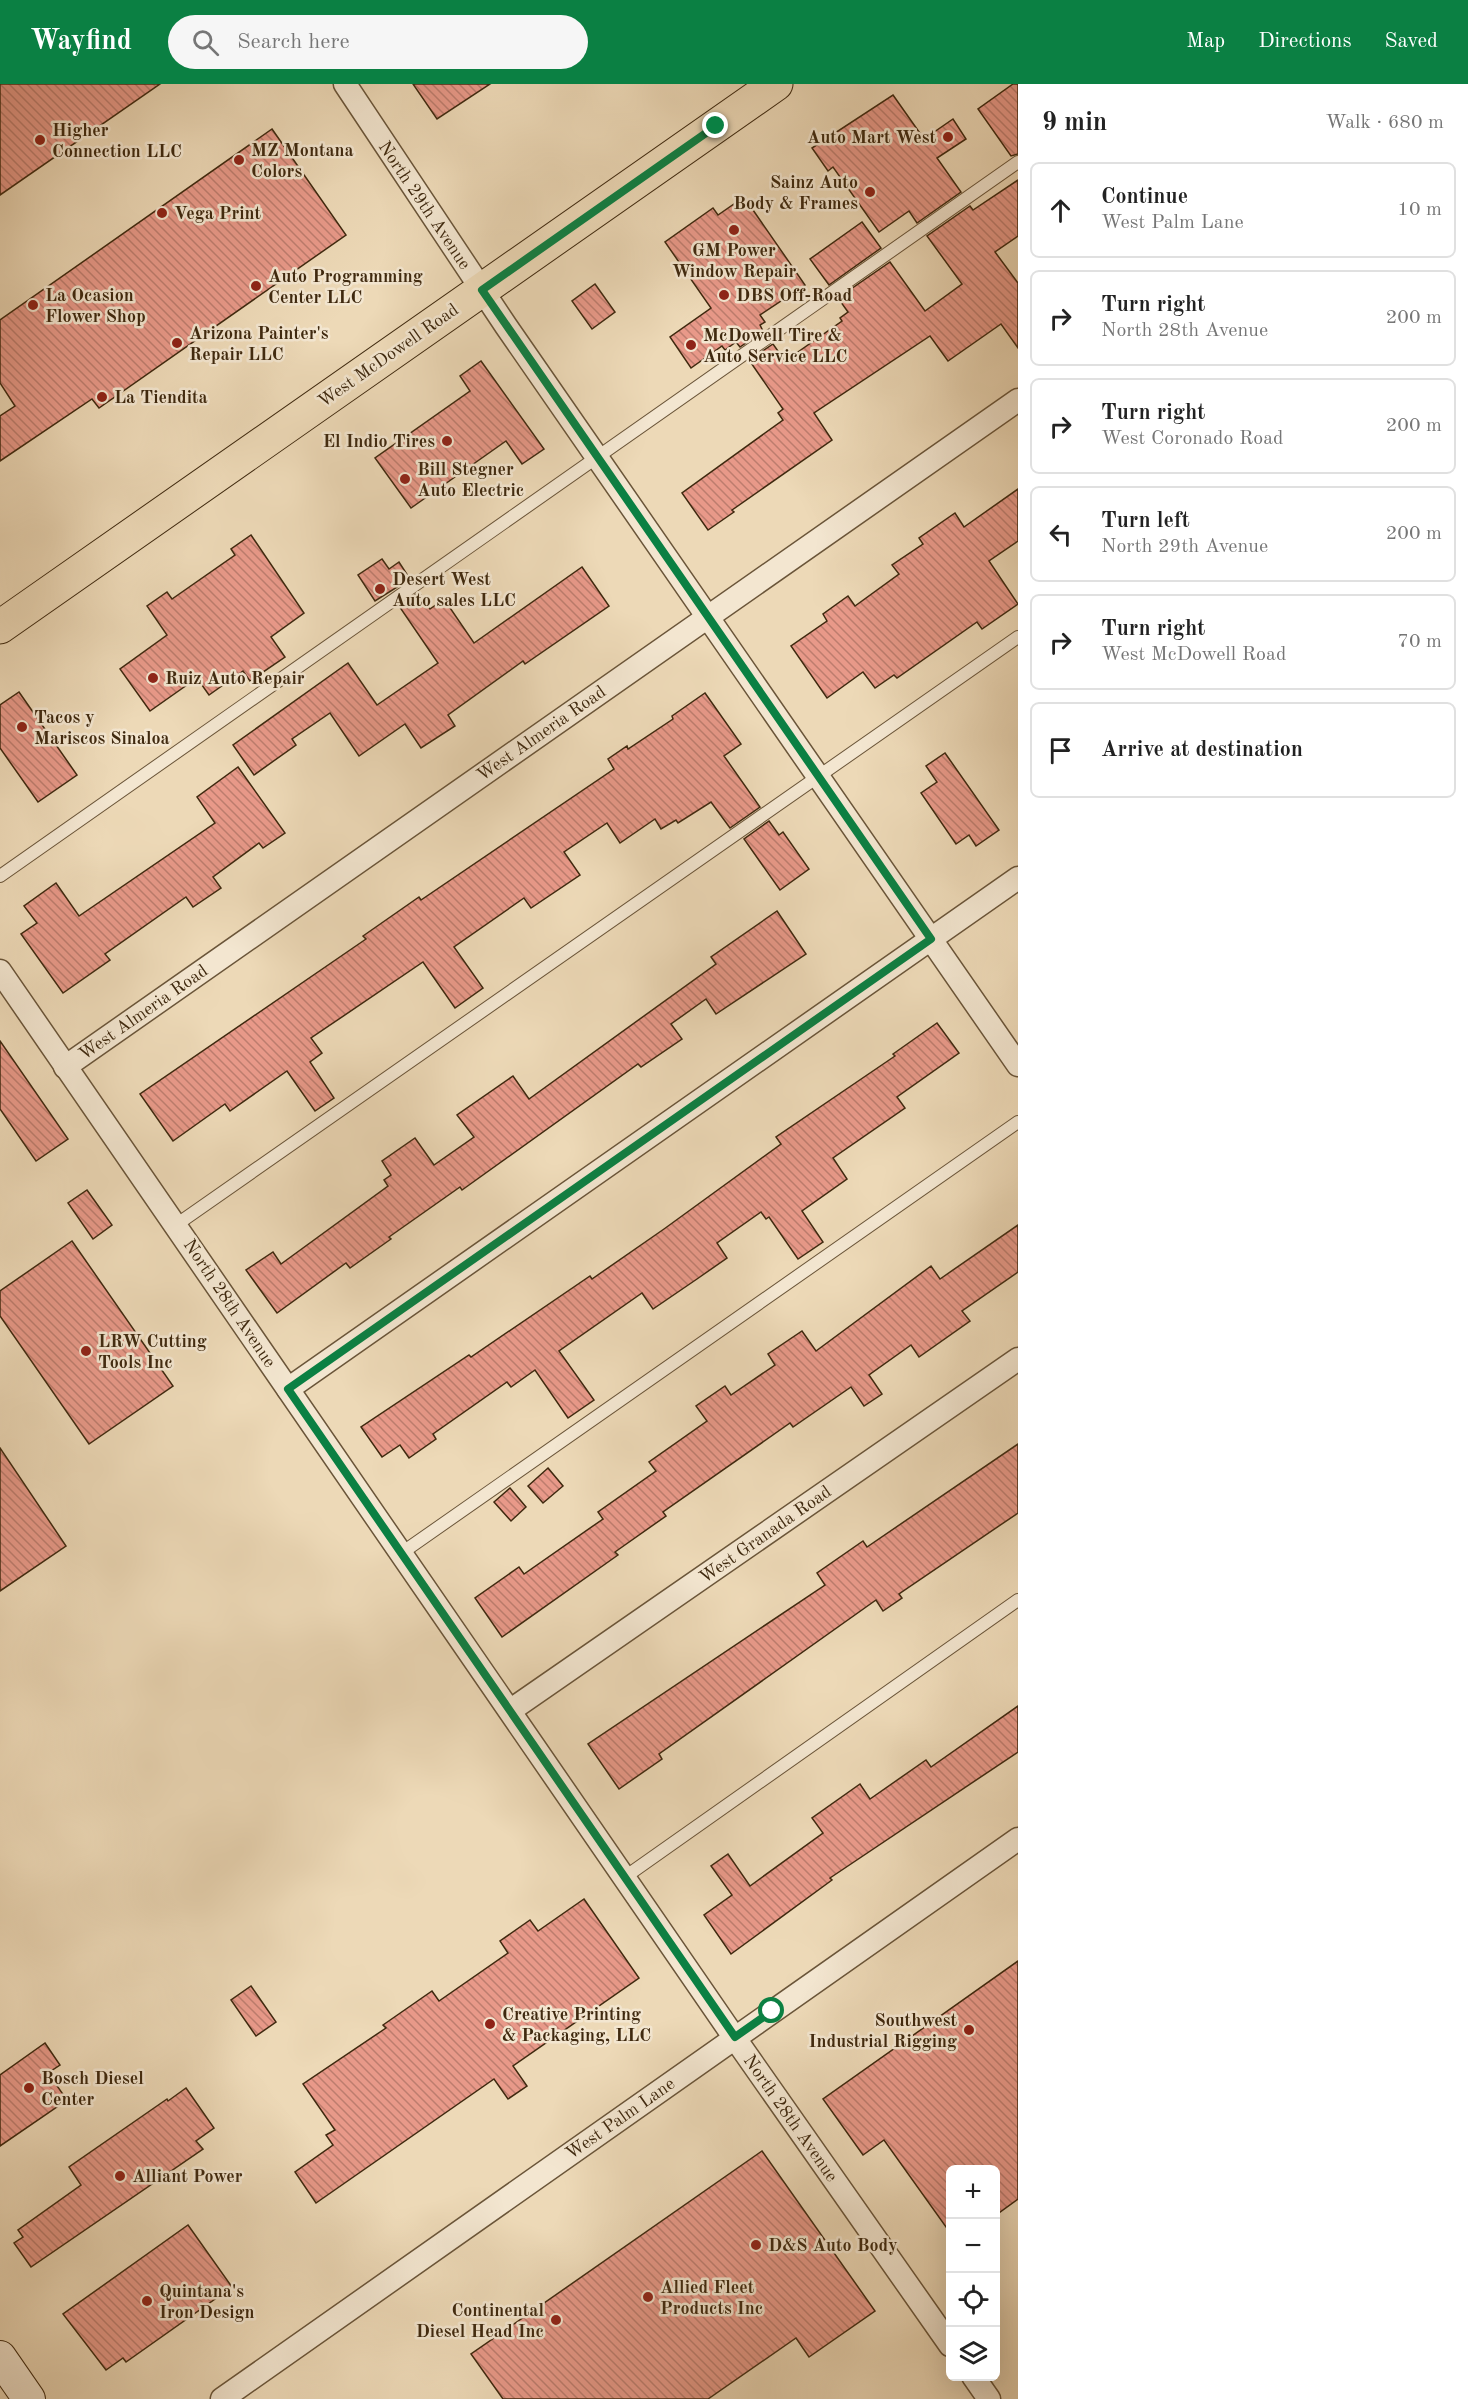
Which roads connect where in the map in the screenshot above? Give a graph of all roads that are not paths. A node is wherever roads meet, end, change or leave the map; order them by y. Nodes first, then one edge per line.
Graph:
1 (345, 84) edge
2 (776, 84) edge
3 (1018, 162) edge
4 (482, 290) junction
5 (1018, 400) edge
6 (597, 457) junction
7 (708, 617) junction
8 (0, 627) edge
9 (1018, 637) edge
10 (819, 776) junction
11 (0, 876) edge
12 (1018, 878) edge
13 (931, 939) junction
14 (0, 972) edge
15 (1018, 1065) edge
16 (65, 1066) junction
17 (1018, 1122) edge
18 (176, 1224) junction
19 (1018, 1359) edge
20 (288, 1389) junction
21 (403, 1552) junction
22 (1018, 1600) edge
23 (511, 1710) junction
24 (1018, 1839) edge
25 (625, 1877) junction
26 (735, 2037) junction
27 (946, 2338) edge
28 (0, 2357) edge
29 (976, 2381) edge
30 (29, 2399) edge
31 (222, 2399) edge
32 (989, 2399) edge

1 - 4 street, North 29th Avenue
2 - 4 main road, West McDowell Road
3 - 6 lane
4 - 6 street, North 29th Avenue
4 - 8 main road, West McDowell Road
5 - 7 street, West Almeria Road
6 - 7 street, North 29th Avenue
6 - 11 lane
7 - 10 street, North 29th Avenue
7 - 16 street, West Almeria Road
9 - 10 lane
10 - 13 street, North 29th Avenue
10 - 18 lane
12 - 13 street
13 - 15 street, North 29th Avenue
13 - 20 street
14 - 16 street, North 28th Avenue
16 - 18 street, North 28th Avenue
17 - 21 lane
18 - 20 street, North 28th Avenue
19 - 23 street, West Granada Road
20 - 21 street, North 28th Avenue
21 - 23 street, North 28th Avenue
22 - 25 lane
23 - 25 street, North 28th Avenue
24 - 26 street, West Palm Lane
25 - 26 street, North 28th Avenue
26 - 27 street, North 28th Avenue
26 - 31 street, West Palm Lane
28 - 30 main road
29 - 32 street

